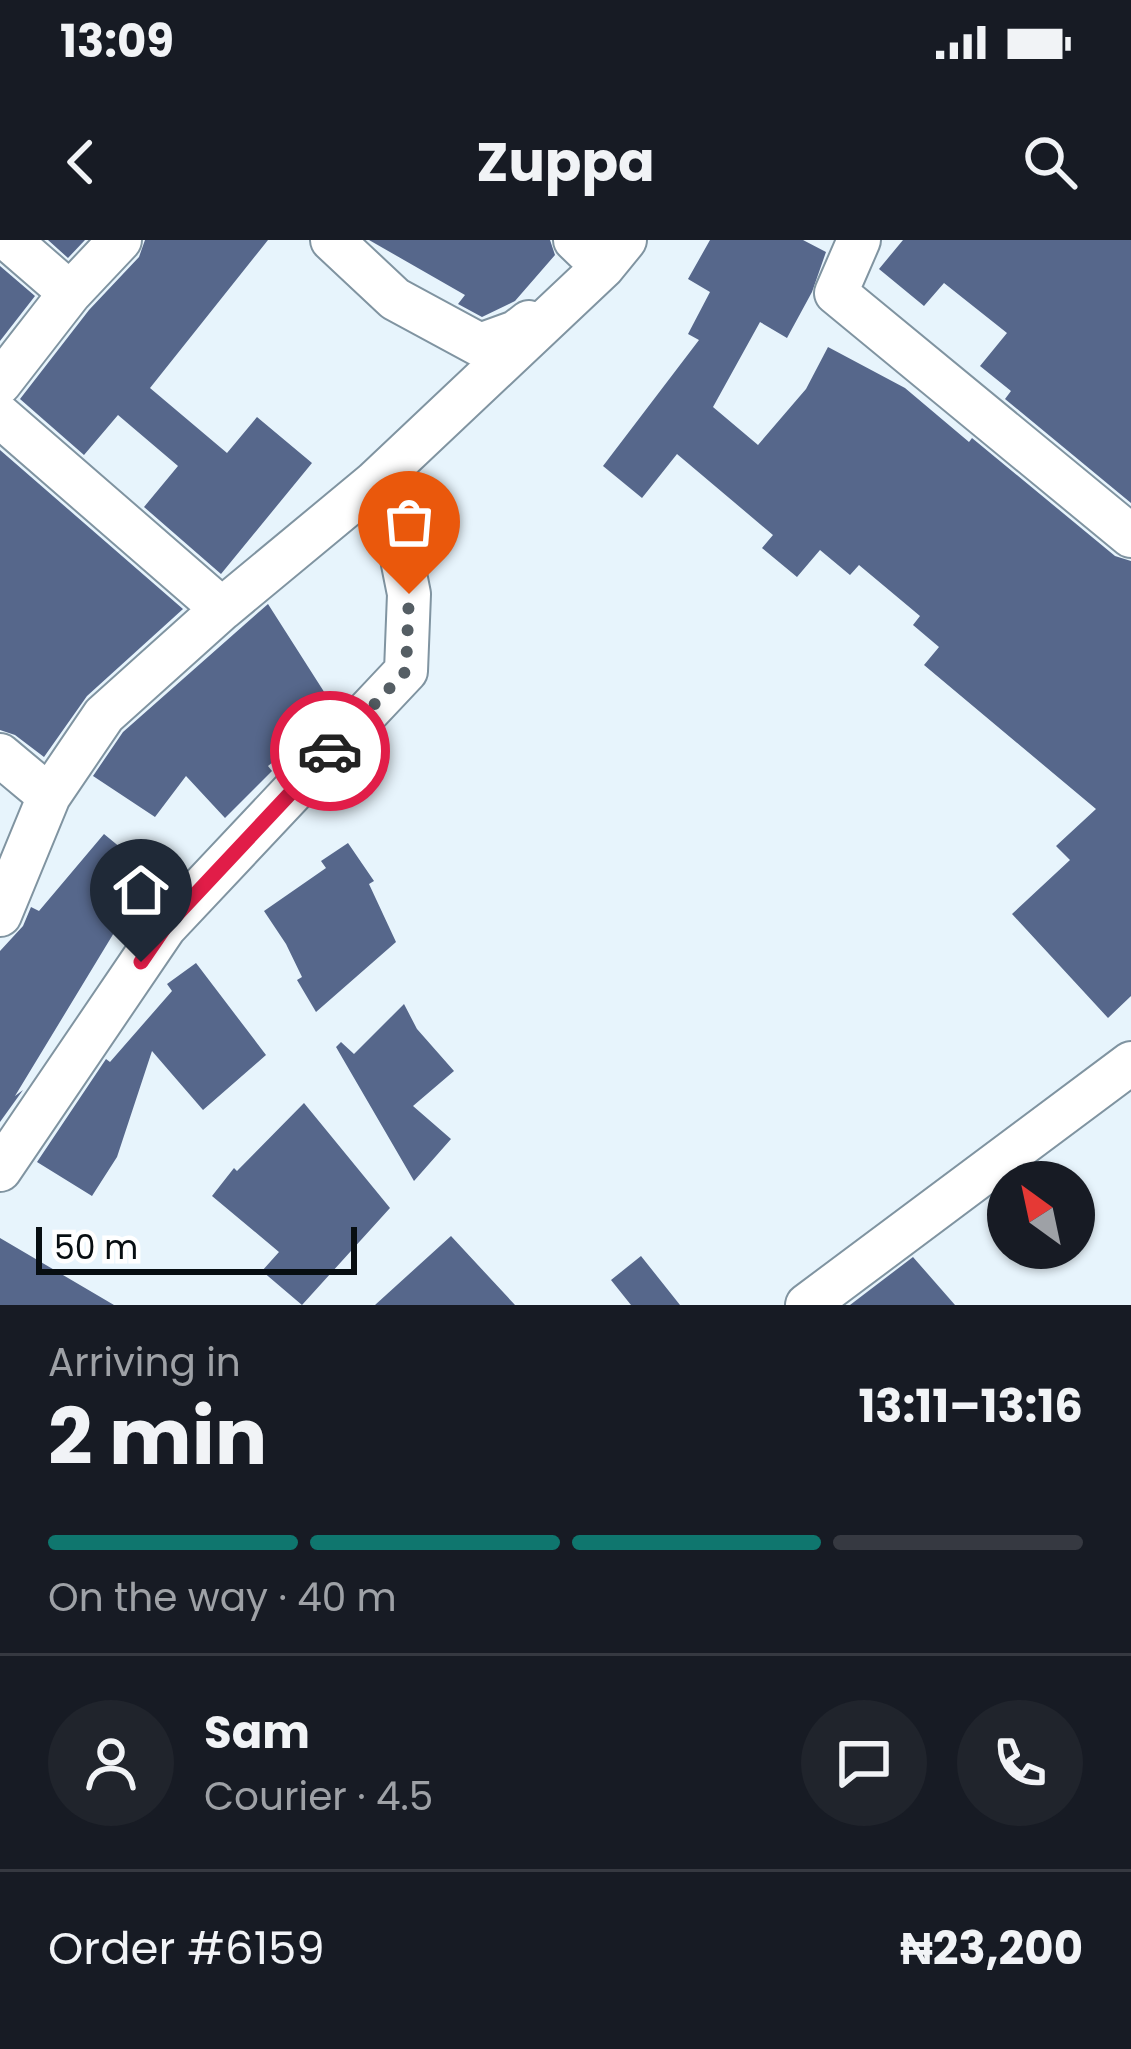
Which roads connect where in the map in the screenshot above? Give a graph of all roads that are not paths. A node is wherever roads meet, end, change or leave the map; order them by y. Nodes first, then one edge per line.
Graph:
1 (9, 240) edge
2 (120, 240) edge
3 (332, 240) edge
4 (859, 240) edge
5 (601, 249) edge
6 (70, 293) junction
7 (0, 383) edge
8 (0, 416) edge
9 (374, 483) junction
10 (1131, 536) edge
11 (222, 610) junction
12 (0, 755) edge
13 (49, 796) junction
14 (0, 915) edge
15 (1131, 1063) edge
16 (0, 1169) edge
17 (807, 1305) edge

1 - 6 street
2 - 6 street
3 - 5 street
4 - 10 street
5 - 9 street
6 - 7 street
8 - 11 street
9 - 11 street
9 - 16 street
11 - 13 street
12 - 13 street
13 - 14 street
15 - 17 street

